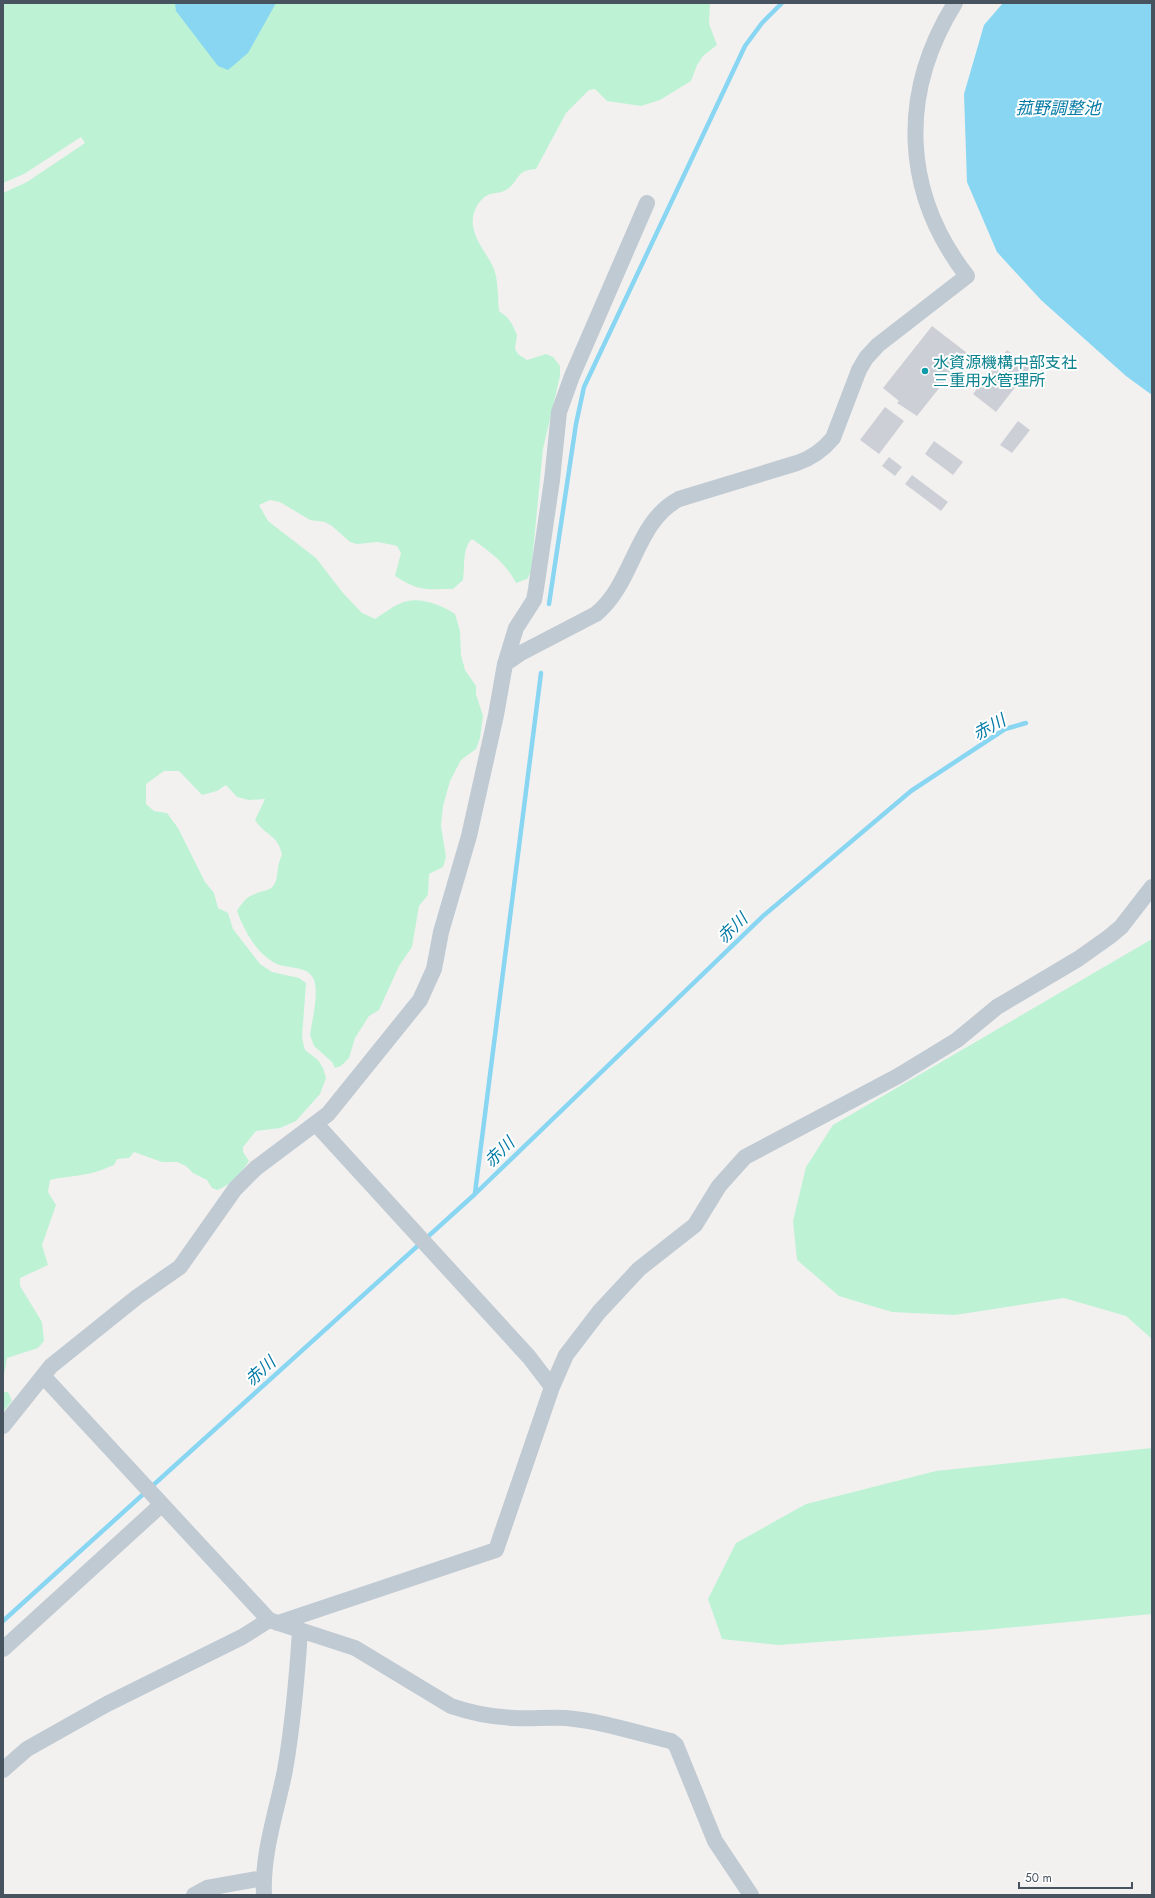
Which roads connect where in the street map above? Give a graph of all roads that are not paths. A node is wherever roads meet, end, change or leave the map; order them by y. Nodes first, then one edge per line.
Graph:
1 (955, 3) edge
2 (647, 203) dead end
3 (505, 664) junction
4 (1152, 887) edge
5 (316, 1124) junction
6 (44, 1377) junction
7 (552, 1387) junction
8 (3, 1426) edge
9 (158, 1501) junction
10 (273, 1621) junction
11 (300, 1631) junction
12 (3, 1649) edge
13 (3, 1770) edge
14 (263, 1878) junction
15 (194, 1895) edge
16 (264, 1895) edge
17 (751, 1895) edge

1 - 3 street
2 - 3 street
3 - 5 street
4 - 7 street
5 - 6 street
5 - 7 street
6 - 8 street
6 - 9 street
7 - 10 street
9 - 10 street
9 - 12 street
10 - 11 street
10 - 13 street
11 - 14 street
11 - 17 street
14 - 15 street
14 - 16 street

